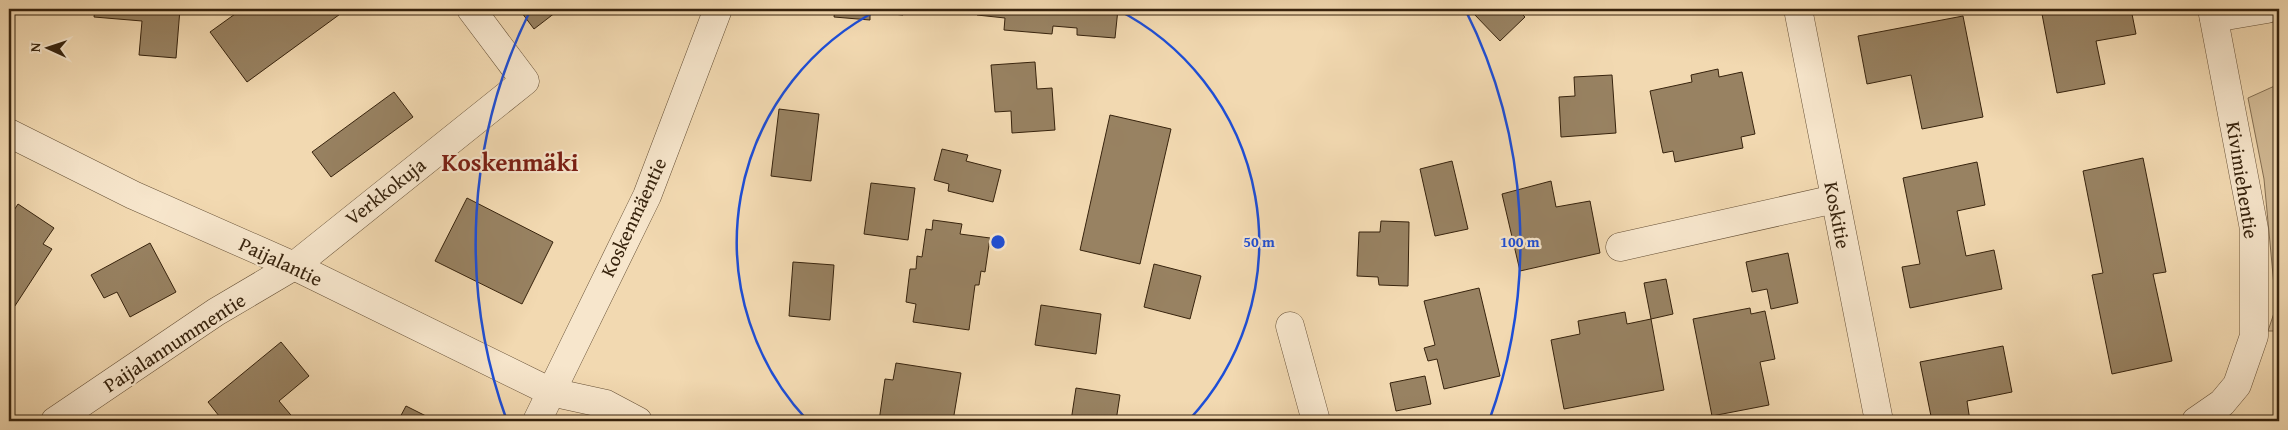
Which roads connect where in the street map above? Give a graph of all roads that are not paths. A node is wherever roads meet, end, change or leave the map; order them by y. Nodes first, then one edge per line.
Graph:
1 (471, 9) edge
2 (718, 9) edge
3 (1798, 9) edge
4 (2267, 9) edge
5 (2213, 13) edge
6 (9, 133) edge
7 (1835, 198) junction
8 (1620, 247) dead end
9 (294, 266) junction
10 (1290, 326) dead end
11 (551, 392) junction
12 (55, 421) edge
13 (537, 421) edge
14 (638, 421) edge
15 (1316, 421) edge
16 (1879, 421) edge
17 (2196, 421) edge

1 - 9 street, Verkkokuja
2 - 11 street, Koskenmäentie
3 - 7 street, Koskitie
4 - 5 street
5 - 17 street, Kivimiehentie
6 - 9 street, Paijalantie
7 - 8 street
7 - 16 street, Koskitie
9 - 11 street, Paijalantie
9 - 12 street, Paijalannummentie
10 - 15 street
11 - 13 street, Koskenmäentie
11 - 14 street, Paijalantie

